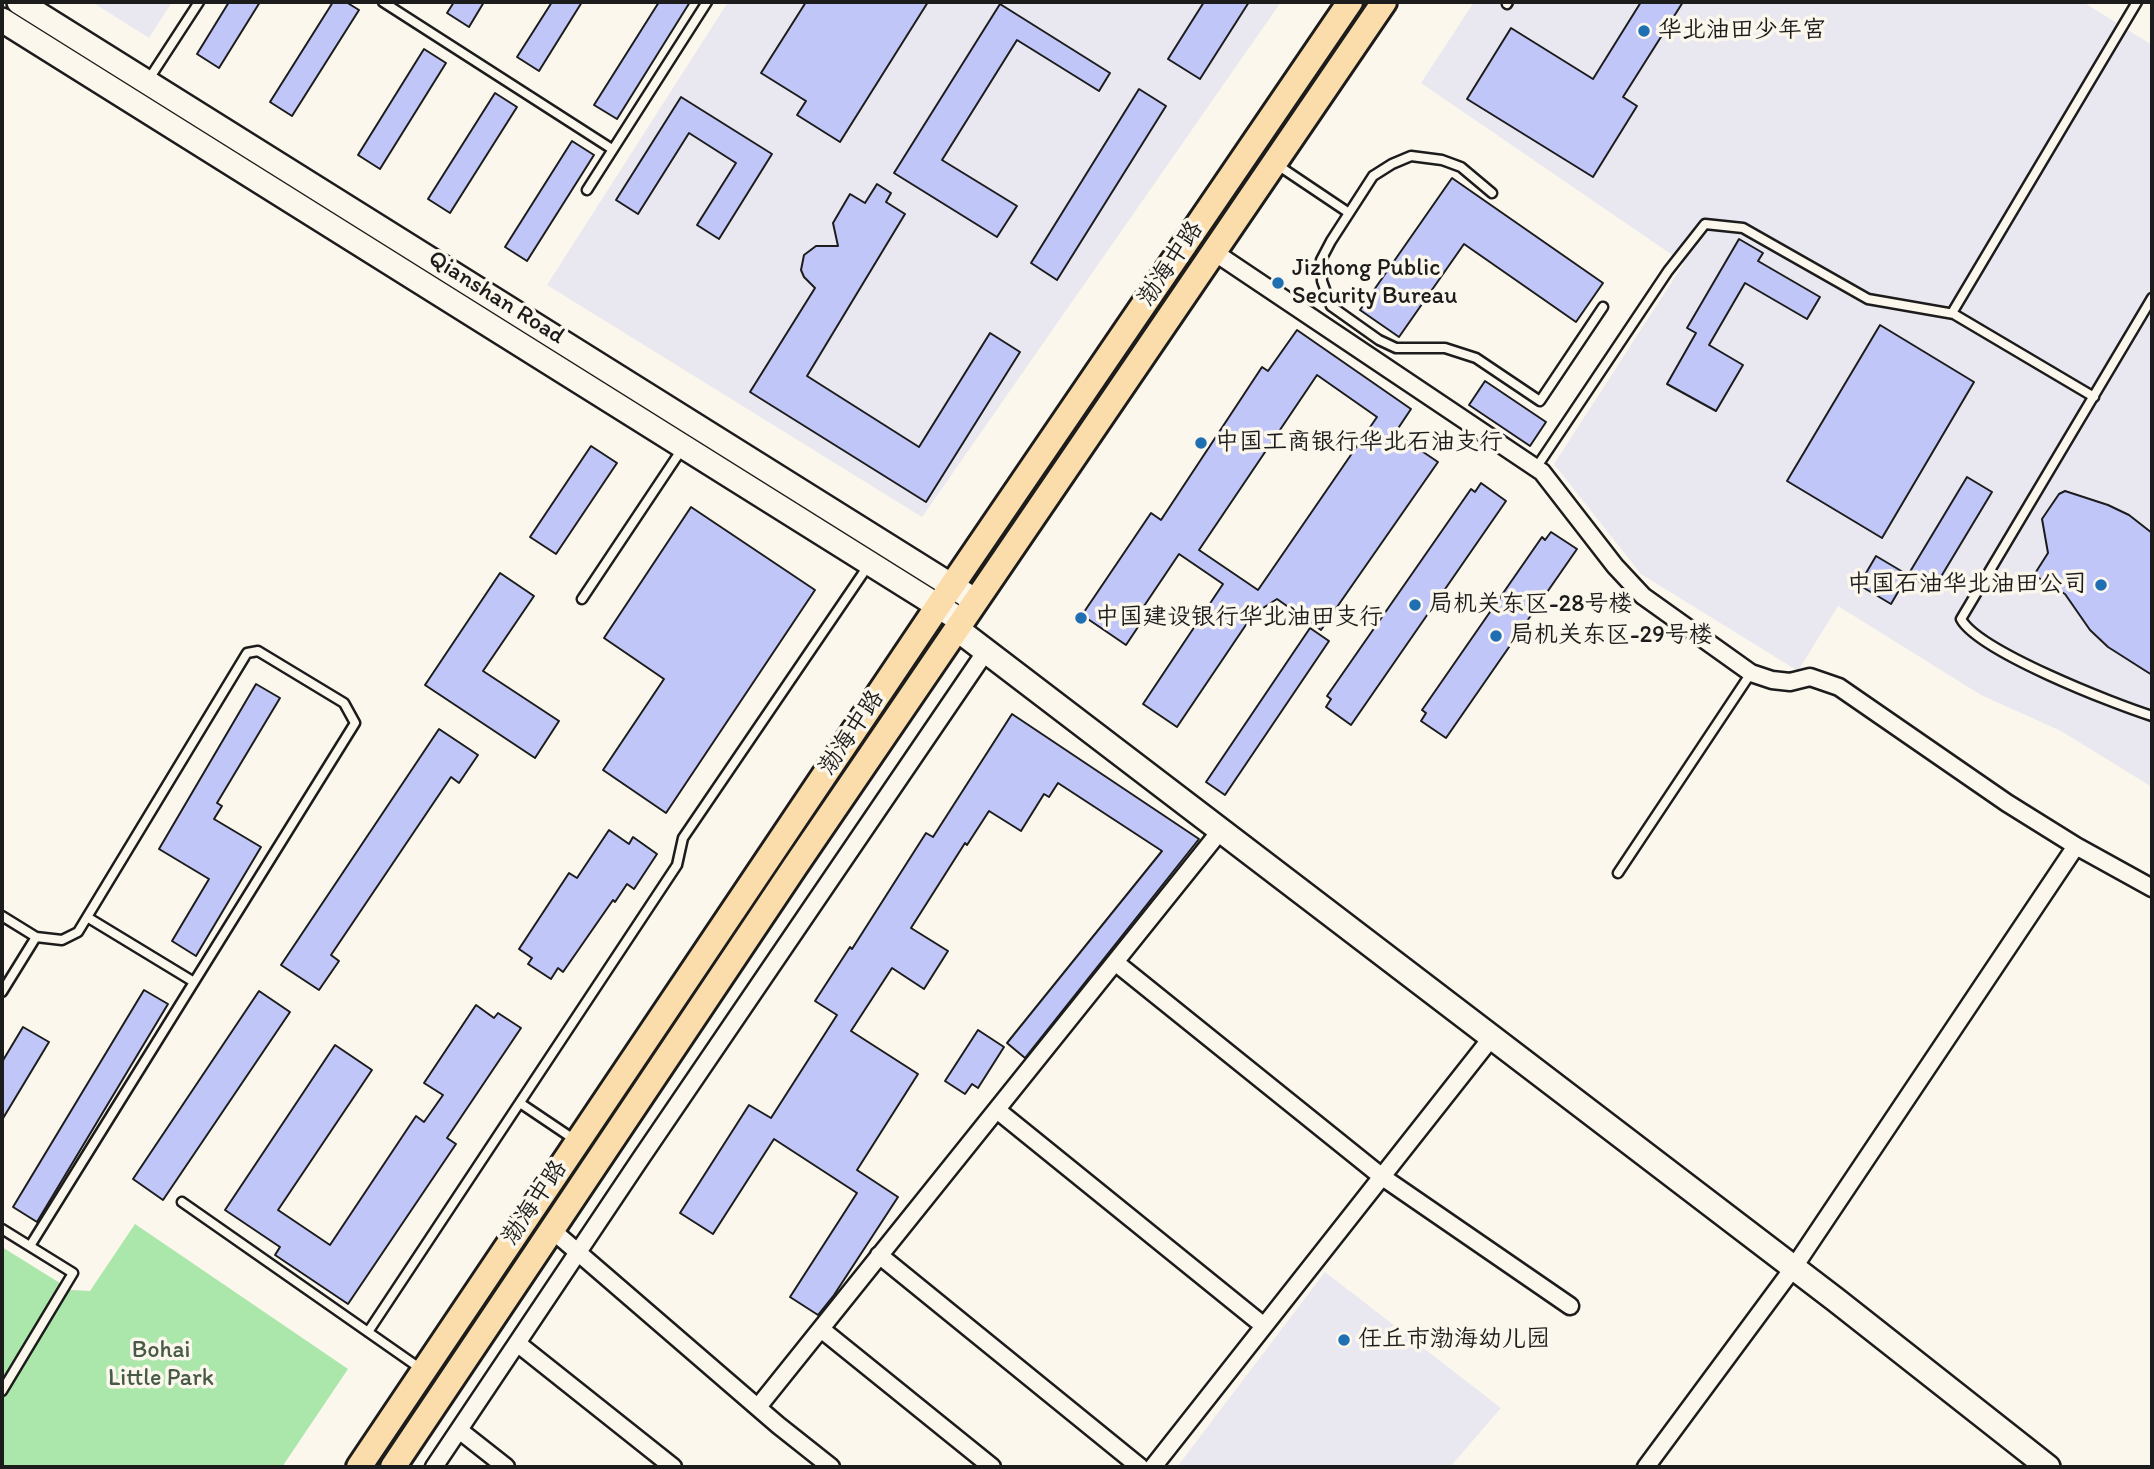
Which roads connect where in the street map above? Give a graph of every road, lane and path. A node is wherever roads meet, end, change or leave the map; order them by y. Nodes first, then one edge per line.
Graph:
1 (19, 2) edge
2 (199, 2) edge
3 (383, 2) edge
4 (705, 2) edge
5 (1350, 2) edge
6 (1384, 2) edge
7 (2137, 2) edge
8 (2, 20) edge
9 (147, 82) junction
10 (612, 149) junction
11 (1275, 163) junction
12 (587, 190) dead end
13 (1492, 193) dead end
14 (1349, 213) junction
15 (1214, 252) junction
16 (2152, 298) edge
17 (1603, 307) dead end
18 (1954, 314) junction
19 (2094, 397) junction
20 (684, 447) junction
21 (1536, 468) junction
22 (869, 563) junction
23 (952, 586) junction
24 (582, 599) dead end
25 (976, 601) junction
26 (938, 606) junction
27 (960, 625) junction
28 (986, 651) junction
29 (1751, 673) junction
30 (2152, 716) edge
31 (1221, 831) junction
32 (2076, 846) junction
33 (1618, 873) dead end
34 (2152, 888) edge
35 (2, 916) edge
36 (87, 917) junction
37 (36, 937) junction
38 (1115, 962) junction
39 (194, 982) junction
40 (2, 992) edge
41 (1492, 1037) junction
42 (520, 1103) junction
43 (997, 1110) junction
44 (577, 1141) junction
45 (1381, 1177) junction
46 (182, 1202) dead end
47 (2, 1229) edge
48 (552, 1230) junction
49 (30, 1246) junction
50 (578, 1252) junction
51 (879, 1255) junction
52 (1794, 1268) junction
53 (1570, 1306) dead end
54 (1264, 1326) junction
55 (821, 1329) junction
56 (368, 1332) junction
57 (517, 1343) junction
58 (424, 1370) junction
59 (2, 1391) edge
60 (758, 1407) junction
61 (459, 1430) junction
62 (359, 1467) edge
63 (393, 1467) edge
64 (434, 1467) edge
65 (506, 1467) edge
66 (673, 1467) edge
67 (831, 1467) edge
68 (992, 1467) edge
69 (1140, 1467) edge
70 (1153, 1467) edge
71 (1646, 1467) edge
72 (2048, 1467) edge

1 - 9 main road, Qianshan Road
2 - 9 lane
3 - 10 lane
4 - 10 lane
5 - 23 main road, 渤海中路
6 - 11 main road, 渤海中路
7 - 18 lane
8 - 20 main road, Qianshan Road
9 - 23 main road, Qianshan Road
10 - 12 lane
11 - 14 lane
11 - 15 main road, 渤海中路
13 - 14 lane
14 - 17 lane
15 - 21 street
15 - 25 main road, 渤海中路
16 - 19 lane
18 - 19 lane
18 - 21 lane
19 - 30 lane
20 - 22 main road, Qianshan Road
20 - 24 lane
21 - 29 street
22 - 26 main road, Qianshan Road
22 - 42 lane
23 - 25 main road, Qianshan Road
23 - 26 main road, 渤海中路
25 - 27 main road, 渤海中路
26 - 27 main road, Qianshan Road
26 - 44 main road, 渤海中路
27 - 28 main road, Qianshan Road
27 - 48 main road, 渤海中路
28 - 31 main road, Qianshan Road
28 - 50 street
29 - 32 street
29 - 33 lane
31 - 38 street
31 - 41 main road, Qianshan Road
32 - 34 street
32 - 52 street
35 - 37 lane
36 - 37 lane
36 - 39 lane
36 - 39 lane
37 - 40 lane
38 - 43 street
38 - 45 street
39 - 49 lane
41 - 45 street
41 - 52 main road, Qianshan Road
42 - 44 lane
42 - 56 lane
43 - 51 street
43 - 54 street
44 - 58 main road, 渤海中路
45 - 53 street
45 - 54 street
46 - 56 lane
47 - 49 lane
48 - 50 street
48 - 63 main road, 渤海中路
49 - 59 lane
50 - 57 street
50 - 60 street
51 - 55 street
51 - 69 street
52 - 71 street
52 - 72 main road, Qianshan Road
54 - 70 street
55 - 60 street
55 - 68 street
56 - 58 lane
57 - 61 street
57 - 66 street
58 - 62 main road, 渤海中路
60 - 67 street
61 - 64 street
61 - 65 street

